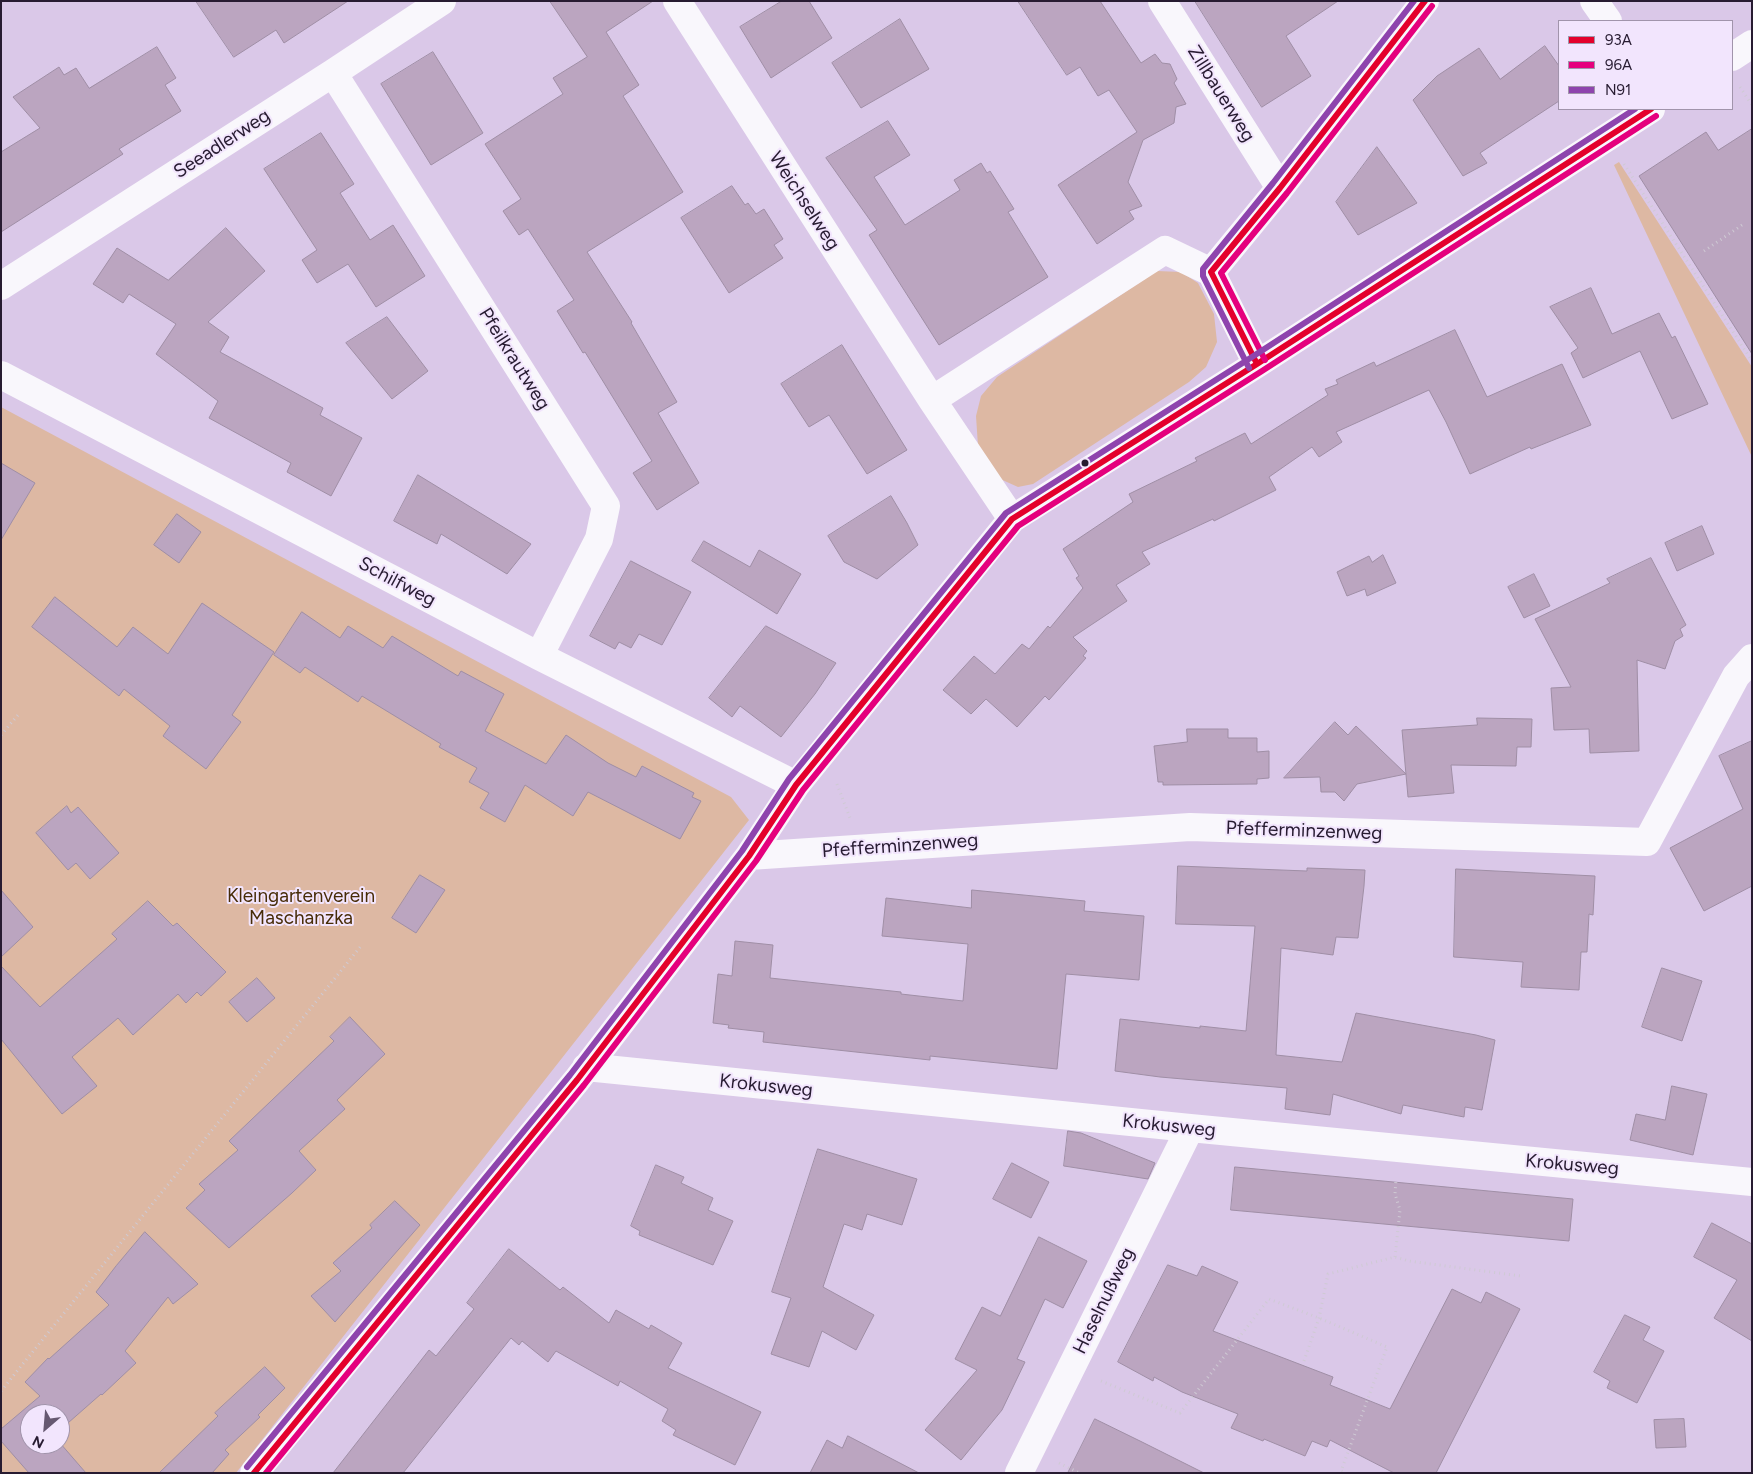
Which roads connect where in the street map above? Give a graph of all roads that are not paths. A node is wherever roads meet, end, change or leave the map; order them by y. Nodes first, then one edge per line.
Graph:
1 (442, 1) edge
2 (677, 1) edge
3 (1162, 1) edge
4 (1425, 1) edge
5 (1594, 1) edge
6 (1607, 20) edge
7 (1752, 44) edge
8 (1733, 56) edge
9 (333, 73) junction
10 (1649, 110) edge
11 (1280, 188) junction
12 (1211, 272) junction
13 (1, 286) edge
14 (1257, 364) junction
15 (1, 375) edge
16 (932, 400) junction
17 (1012, 519) junction
18 (539, 656) junction
19 (1752, 658) edge
20 (796, 785) junction
21 (749, 856) junction
22 (586, 1067) junction
23 (1190, 1128) junction
24 (1752, 1182) edge
25 (254, 1473) edge
26 (1019, 1473) edge

1 - 9 street, Seeadlerweg
2 - 16 street, Weichselweg
3 - 11 street, Zillbauerweg
4 - 11 street
5 - 6 street
7 - 8 street
9 - 13 street, Seeadlerweg
9 - 18 street, Pfeilkrautweg
10 - 14 street
11 - 12 street
12 - 14 street
12 - 16 street
14 - 17 street
15 - 18 street, Schilfweg
16 - 17 street, Weichselweg
17 - 20 street
18 - 20 street, Schilfweg
19 - 21 street, Pfefferminzenweg
20 - 21 street
21 - 22 street
22 - 23 street, Krokusweg
22 - 25 street
23 - 24 street, Krokusweg
23 - 26 street, Haselnußweg

